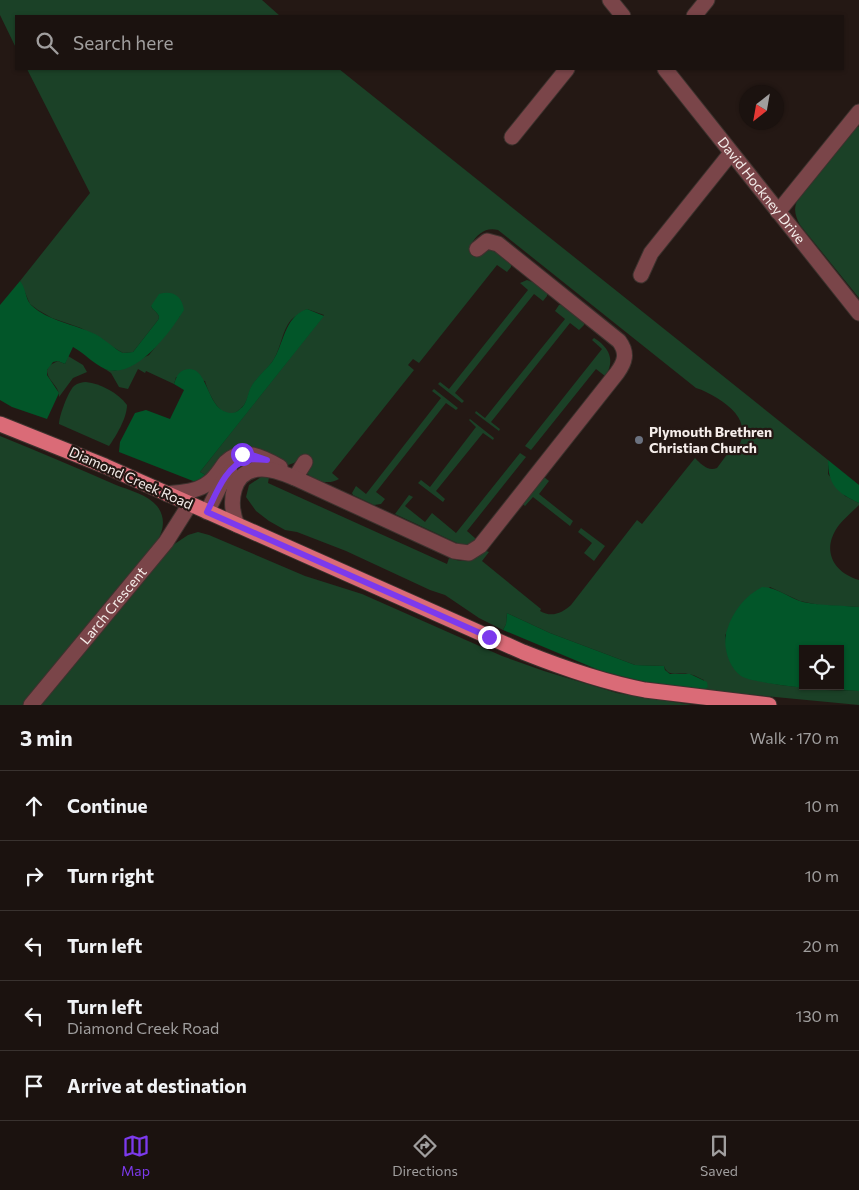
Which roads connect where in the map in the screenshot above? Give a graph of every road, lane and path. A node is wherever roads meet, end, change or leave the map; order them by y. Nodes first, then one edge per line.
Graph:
1 (707, 0) edge
2 (695, 15) edge
3 (566, 70) edge
4 (665, 70) edge
5 (859, 112) edge
6 (512, 137) dead end
7 (731, 153) junction
8 (778, 212) junction
9 (477, 249) dead end
10 (641, 275) dead end
11 (859, 313) edge
12 (0, 424) edge
13 (267, 460) junction
14 (305, 462) dead end
15 (295, 478) junction
16 (167, 494) junction
17 (190, 504) junction
18 (207, 512) junction
19 (237, 525) junction
20 (31, 705) edge
21 (769, 705) edge

1 - 2 street
3 - 6 street
4 - 7 street, David Hockney Drive
5 - 8 street
7 - 8 street, David Hockney Drive
7 - 10 street
8 - 11 street, David Hockney Drive
9 - 15 street
12 - 16 main road, Diamond Creek Road
13 - 15 street
13 - 16 street
13 - 18 street
14 - 15 street
15 - 19 street
16 - 17 main road, Diamond Creek Road
17 - 18 main road, Diamond Creek Road
17 - 20 street, Larch Crescent
18 - 19 main road, Diamond Creek Road
19 - 21 main road, Diamond Creek Road

